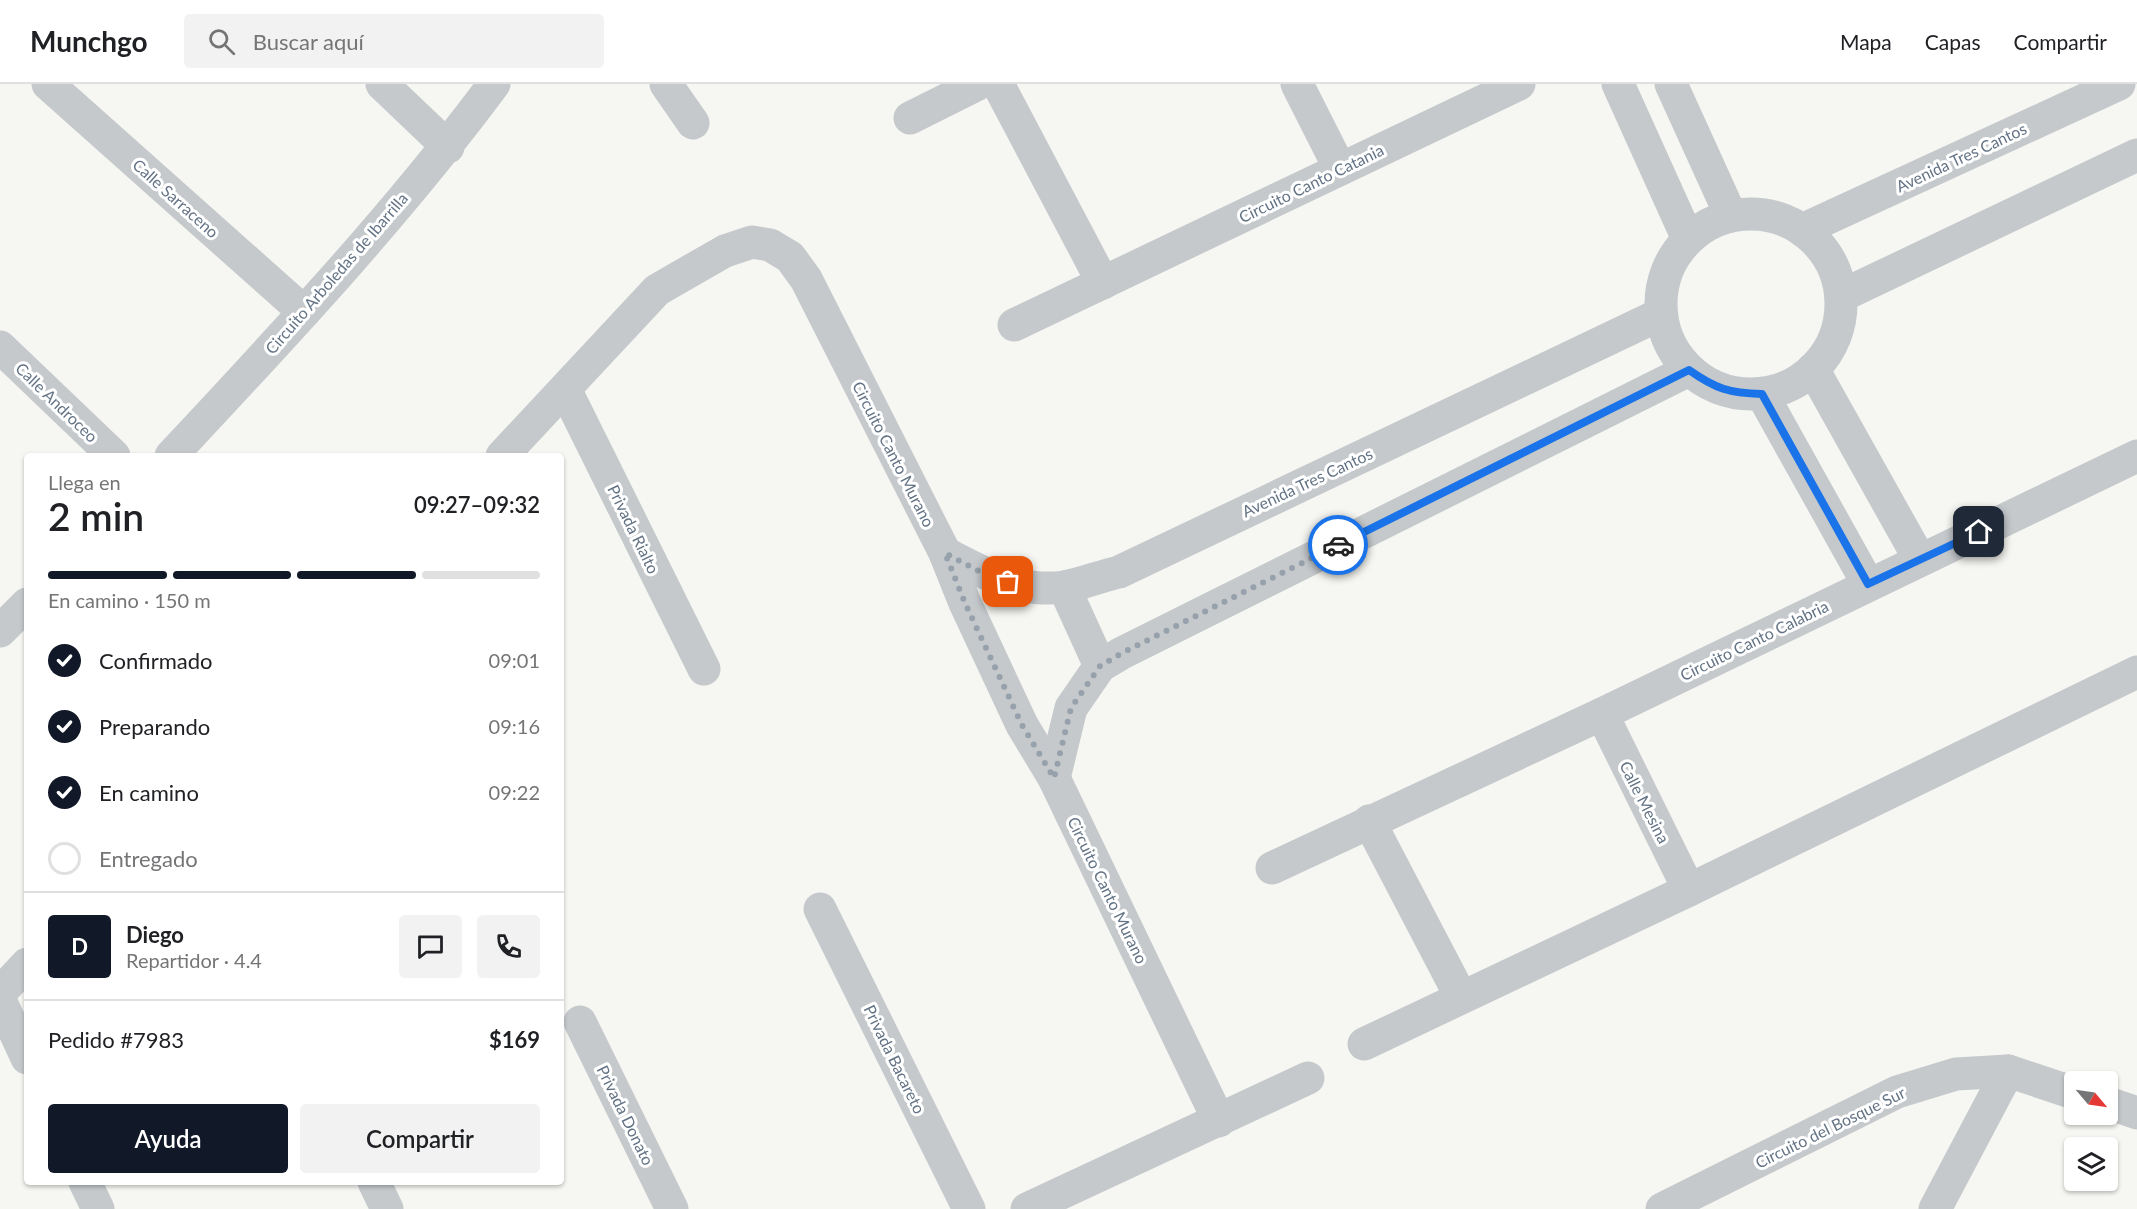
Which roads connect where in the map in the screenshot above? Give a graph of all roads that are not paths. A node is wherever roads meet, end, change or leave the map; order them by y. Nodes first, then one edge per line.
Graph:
1 (48, 84) edge
2 (382, 84) edge
3 (494, 84) edge
4 (666, 84) edge
5 (978, 84) edge
6 (998, 84) edge
7 (1297, 84) edge
8 (1519, 84) edge
9 (1618, 84) edge
10 (1671, 84) edge
11 (2120, 84) edge
12 (910, 118) dead end
13 (693, 123) dead end
14 (448, 147) junction
15 (2137, 155) edge
16 (1340, 169) junction
17 (1731, 216) junction
18 (1802, 230) junction
19 (1688, 239) junction
20 (1103, 283) junction
21 (1841, 296) junction
22 (304, 312) junction
23 (1661, 314) junction
24 (1014, 325) dead end
25 (0, 347) edge
26 (1813, 369) junction
27 (1689, 370) junction
28 (564, 389) junction
29 (1762, 394) junction
30 (111, 453) edge
31 (174, 453) edge
32 (505, 453) edge
33 (2137, 456) edge
34 (945, 553) junction
35 (1920, 560) junction
36 (1868, 584) junction
37 (1064, 586) junction
38 (24, 607) edge
39 (0, 631) edge
40 (1100, 666) junction
41 (704, 669) dead end
42 (2137, 672) edge
43 (1602, 714) junction
44 (1054, 778) junction
45 (1370, 821) junction
46 (1272, 868) dead end
47 (1689, 890) junction
48 (820, 909) dead end
49 (24, 967) edge
50 (0, 993) edge
51 (1461, 997) junction
52 (0, 1000) edge
53 (580, 1022) dead end
54 (1364, 1044) dead end
55 (24, 1052) edge
56 (2007, 1071) junction
57 (1308, 1078) dead end
58 (2064, 1090) edge
59 (2118, 1106) edge
60 (2137, 1113) edge
61 (1219, 1121) junction
62 (86, 1185) edge
63 (375, 1185) edge
64 (98, 1209) edge
65 (387, 1209) edge
66 (672, 1209) edge
67 (969, 1209) edge
68 (1027, 1209) edge
69 (1662, 1209) edge
70 (1935, 1209) edge

1 - 22 street, Calle Sarraceno
2 - 14 street
3 - 14 street, Circuito Arboledas de Ibarrilla
4 - 13 street
5 - 12 street
6 - 20 street
7 - 16 street
8 - 16 street, Circuito Canto Catania
9 - 19 street
10 - 17 street
11 - 18 street, Avenida Tres Cantos
14 - 22 street, Circuito Arboledas de Ibarrilla
15 - 21 street
16 - 20 street, Circuito Canto Catania
17 - 18 street
17 - 19 street
18 - 21 street
19 - 23 street
20 - 24 street, Circuito Canto Catania
21 - 26 street
22 - 31 street, Circuito Arboledas de Ibarrilla
23 - 27 street
23 - 37 street, Avenida Tres Cantos
25 - 30 street, Calle Androceo
26 - 29 street
26 - 35 street
27 - 29 street
27 - 40 street
28 - 32 street, Circuito Canto Murano
28 - 34 street, Circuito Canto Murano
28 - 41 street, Privada Rialto
29 - 36 street
33 - 35 street, Circuito Canto Calabria
34 - 37 street, Avenida Tres Cantos
34 - 44 street, Circuito Canto Murano
35 - 36 street, Circuito Canto Calabria
36 - 43 street, Circuito Canto Calabria
37 - 40 street
38 - 39 street
40 - 44 street
42 - 47 street
43 - 45 street, Circuito Canto Calabria
43 - 47 street, Calle Mesina
44 - 61 street, Circuito Canto Murano
45 - 46 street, Circuito Canto Calabria
45 - 51 street
47 - 51 street
48 - 67 street, Privada Bacareto
49 - 50 street
51 - 54 street
52 - 55 street
53 - 66 street, Privada Donato
56 - 58 street, Circuito del Bosque Sur
56 - 69 street, Circuito del Bosque Sur
56 - 70 street
57 - 61 street
59 - 60 street
61 - 68 street
62 - 64 street
63 - 65 street

